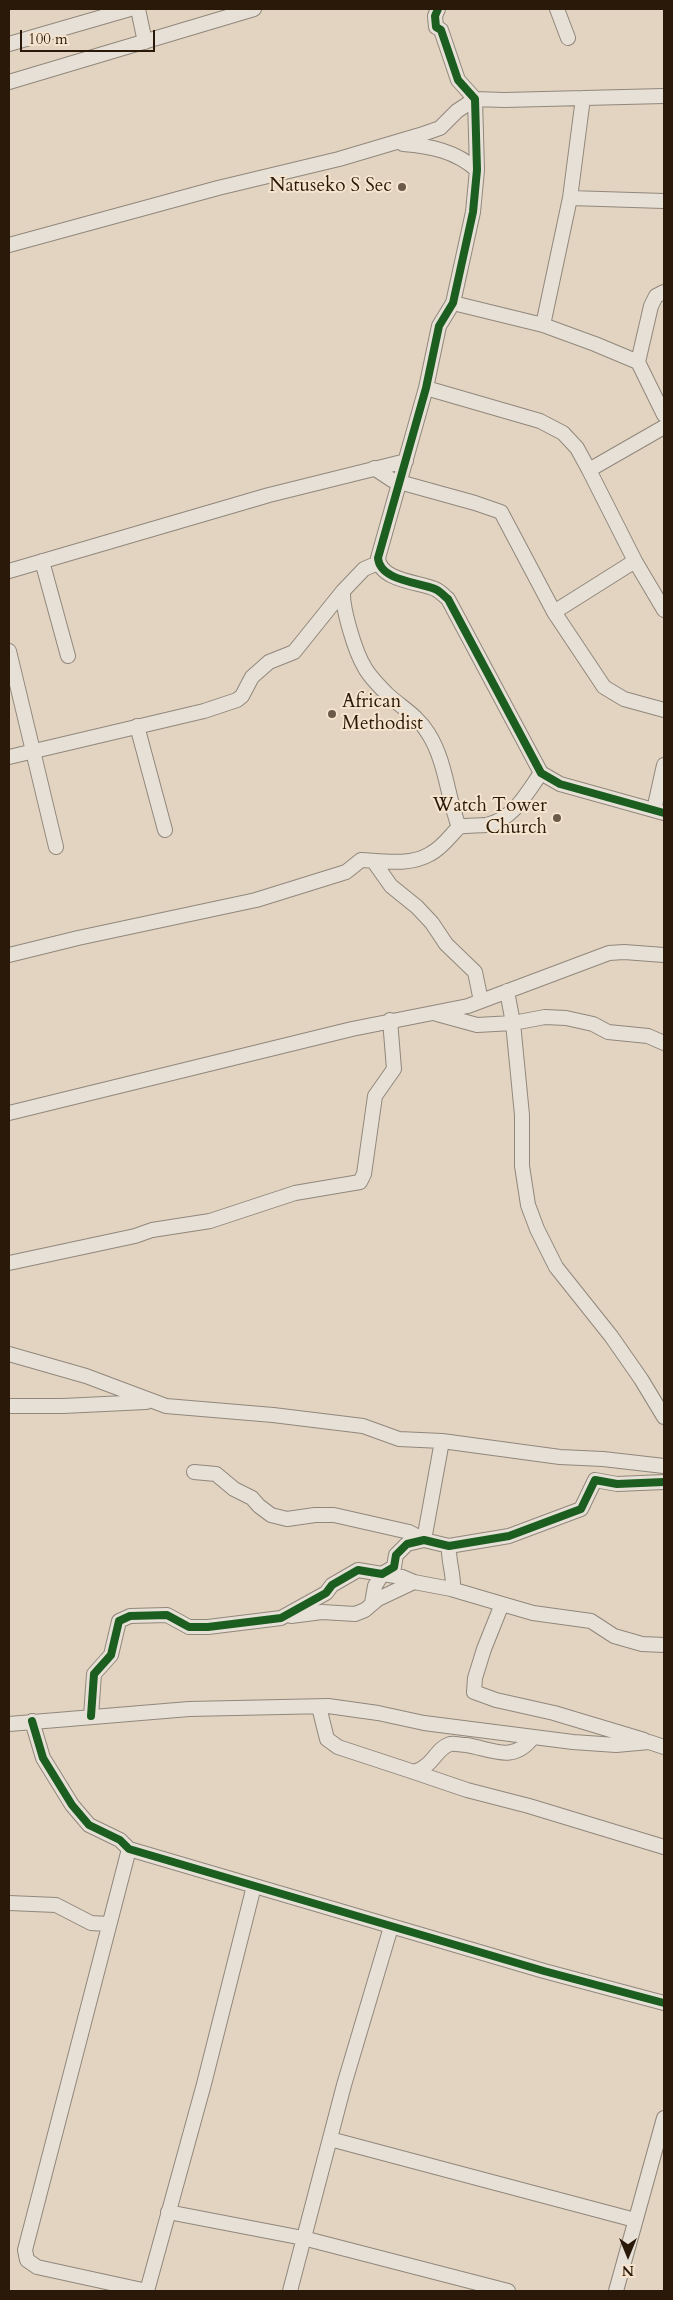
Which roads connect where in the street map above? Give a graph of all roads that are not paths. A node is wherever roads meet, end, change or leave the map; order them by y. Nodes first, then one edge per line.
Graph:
1 (130, 9) edge
2 (138, 9) edge
3 (254, 9) edge
4 (438, 9) edge
5 (557, 9) edge
6 (568, 38) dead end
7 (145, 42) junction
8 (9, 44) edge
9 (9, 82) edge
10 (664, 96) edge
11 (583, 98) junction
12 (475, 99) junction
13 (394, 143) junction
14 (477, 170) junction
15 (570, 198) junction
16 (664, 201) edge
17 (9, 245) edge
18 (664, 292) edge
19 (453, 303) junction
20 (543, 326) junction
21 (638, 362) junction
22 (426, 388) junction
23 (664, 414) edge
24 (664, 428) edge
25 (406, 461) junction
26 (374, 468) junction
27 (590, 470) junction
28 (400, 482) junction
29 (42, 561) junction
30 (635, 561) junction
31 (378, 563) junction
32 (9, 571) edge
33 (343, 591) junction
34 (664, 610) edge
35 (554, 612) junction
36 (9, 651) edge
37 (68, 656) dead end
38 (664, 710) edge
39 (137, 726) junction
40 (34, 750) junction
41 (9, 757) edge
42 (664, 765) edge
43 (541, 774) junction
44 (659, 811) edge
45 (459, 827) junction
46 (165, 830) dead end
47 (56, 848) dead end
48 (374, 862) junction
49 (9, 955) edge
50 (664, 955) edge
51 (507, 991) junction
52 (481, 1001) junction
53 (433, 1014) junction
54 (390, 1020) junction
55 (513, 1023) junction
56 (664, 1043) edge
57 (9, 1113) edge
58 (9, 1263) edge
59 (9, 1354) edge
60 (149, 1402) junction
61 (9, 1406) edge
62 (664, 1417) edge
63 (442, 1441) junction
64 (664, 1466) edge
65 (194, 1472) dead end
66 (664, 1482) edge
67 (424, 1540) junction
68 (449, 1546) junction
69 (382, 1574) junction
70 (414, 1582) junction
71 (454, 1589) junction
72 (372, 1603) junction
73 (502, 1604) junction
74 (281, 1618) junction
75 (664, 1645) edge
76 (319, 1706) junction
77 (91, 1716) junction
78 (32, 1721) junction
79 (9, 1724) edge
80 (533, 1737) junction
81 (649, 1742) junction
82 (664, 1747) edge
83 (414, 1772) junction
84 (664, 1847) edge
85 (129, 1849) junction
86 (254, 1886) junction
87 (9, 1903) edge
88 (108, 1924) junction
89 (391, 1927) junction
90 (664, 2003) edge
91 (663, 2125) edge
92 (330, 2139) junction
93 (168, 2212) junction
94 (635, 2220) junction
95 (303, 2238) junction
96 (147, 2291) edge
97 (290, 2291) edge
98 (508, 2291) edge
99 (616, 2291) edge

1 - 8 street
2 - 7 street
3 - 7 street
4 - 12 street
5 - 6 street
7 - 9 street
10 - 11 street
11 - 12 street
11 - 15 street
12 - 13 street
12 - 14 street
13 - 14 street
13 - 17 street
14 - 19 street
15 - 16 street
15 - 20 street
18 - 21 street
19 - 20 street
19 - 22 street
20 - 21 street
21 - 23 street
22 - 25 street
22 - 27 street
24 - 27 street
25 - 26 street
25 - 28 street
26 - 28 street
26 - 29 street
27 - 30 street
28 - 31 street
28 - 35 street
29 - 32 street
29 - 37 street
30 - 34 street
30 - 35 street
31 - 33 street
31 - 43 street
33 - 39 street
33 - 45 street
35 - 38 street
36 - 40 street
39 - 40 street
39 - 46 street
40 - 41 street
40 - 47 street
42 - 44 street
43 - 44 street
43 - 45 street
45 - 48 street
48 - 49 street
48 - 52 street
50 - 51 street
51 - 52 street
51 - 55 street
52 - 53 street
53 - 54 street
53 - 55 street
54 - 57 street
54 - 58 street
55 - 56 street
55 - 62 street
59 - 60 street
60 - 61 street
60 - 63 street
63 - 64 street
63 - 67 street
65 - 67 street
66 - 68 street
67 - 68 street
67 - 69 street
68 - 71 street
69 - 70 street
69 - 72 street
69 - 74 street
70 - 71 street
70 - 72 street
71 - 73 street
72 - 74 street
73 - 75 street
73 - 81 street
74 - 77 street
76 - 77 street
76 - 80 street
76 - 83 street
77 - 78 street
78 - 79 street
78 - 85 street
80 - 81 street
80 - 83 street
81 - 82 street
83 - 84 street
85 - 86 street
85 - 88 street
86 - 89 street
86 - 93 street
87 - 88 street
88 - 96 street
89 - 90 street
89 - 92 street
91 - 94 street
92 - 94 street
92 - 95 street
93 - 95 street
93 - 96 street
94 - 99 street
95 - 97 street
95 - 98 street

